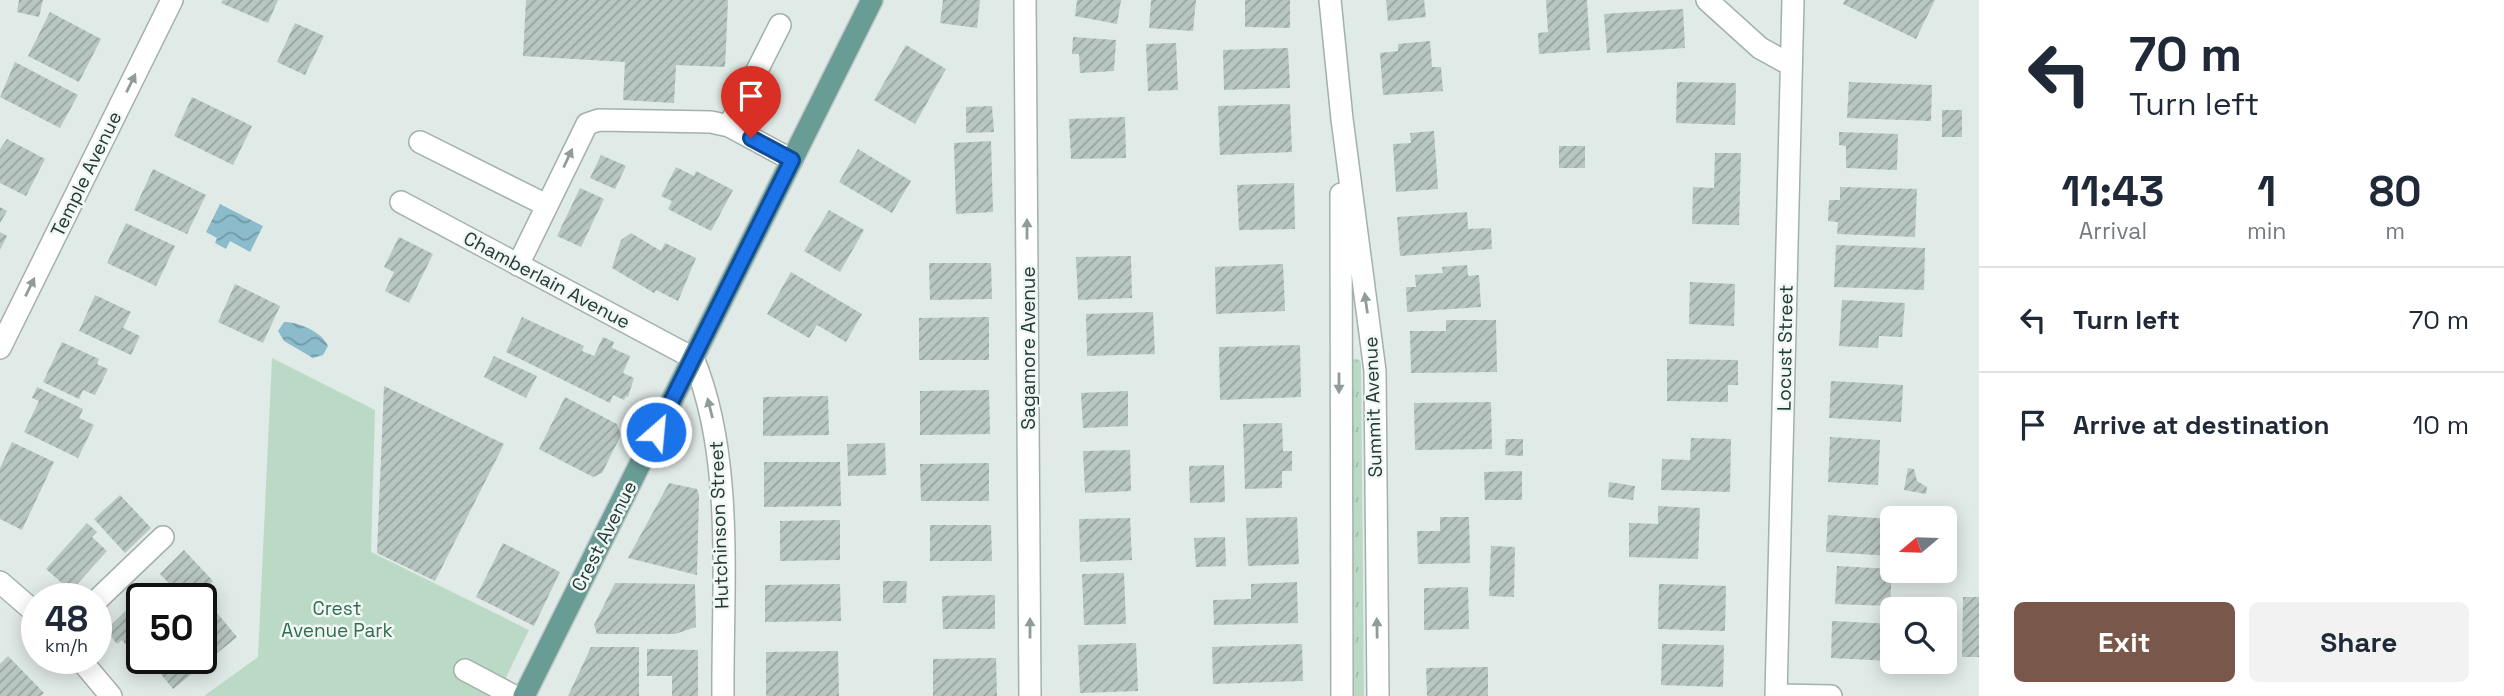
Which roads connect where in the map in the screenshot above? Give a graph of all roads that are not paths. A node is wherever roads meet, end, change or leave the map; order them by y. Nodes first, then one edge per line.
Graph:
1 (172, 0) edge
2 (872, 0) edge
3 (1025, 0) edge
4 (1331, 0) edge
5 (1707, 0) edge
6 (1793, 0) edge
7 (780, 25) dead end
8 (1791, 65) junction
9 (1342, 119) junction
10 (729, 126) junction
11 (420, 142) dead end
12 (792, 160) junction
13 (401, 202) dead end
14 (546, 205) junction
15 (518, 265) junction
16 (0, 348) edge
17 (693, 358) junction
18 (163, 537) dead end
19 (0, 582) edge
20 (112, 586) edge
21 (21, 600) edge
22 (466, 670) dead end
23 (92, 674) edge
24 (1776, 695) edge
25 (111, 696) edge
26 (514, 696) edge
27 (524, 696) edge
28 (723, 696) edge
29 (1030, 696) edge
30 (1342, 696) edge
31 (1378, 696) edge
32 (1831, 696) edge

16 -> 1 street, Temple Avenue
2 - 12 main road, Crest Avenue
29 -> 3 street, Sagamore Avenue
4 - 9 street, Summit Avenue
5 - 8 street
6 - 8 street, Locust Street
7 - 10 street
8 - 24 street, Locust Street
9 -> 30 street, Summit Avenue
31 -> 9 street, Summit Avenue
10 - 12 street
14 -> 10 street
11 - 14 street
12 - 17 main road, Crest Avenue
13 - 15 street, Chamberlain Avenue
14 - 15 street
15 - 17 street, Chamberlain Avenue
17 - 27 main road, Crest Avenue
28 -> 17 street, Hutchinson Street
18 - 20 street
19 - 21 street
22 - 26 street
23 - 25 street
24 - 32 street

